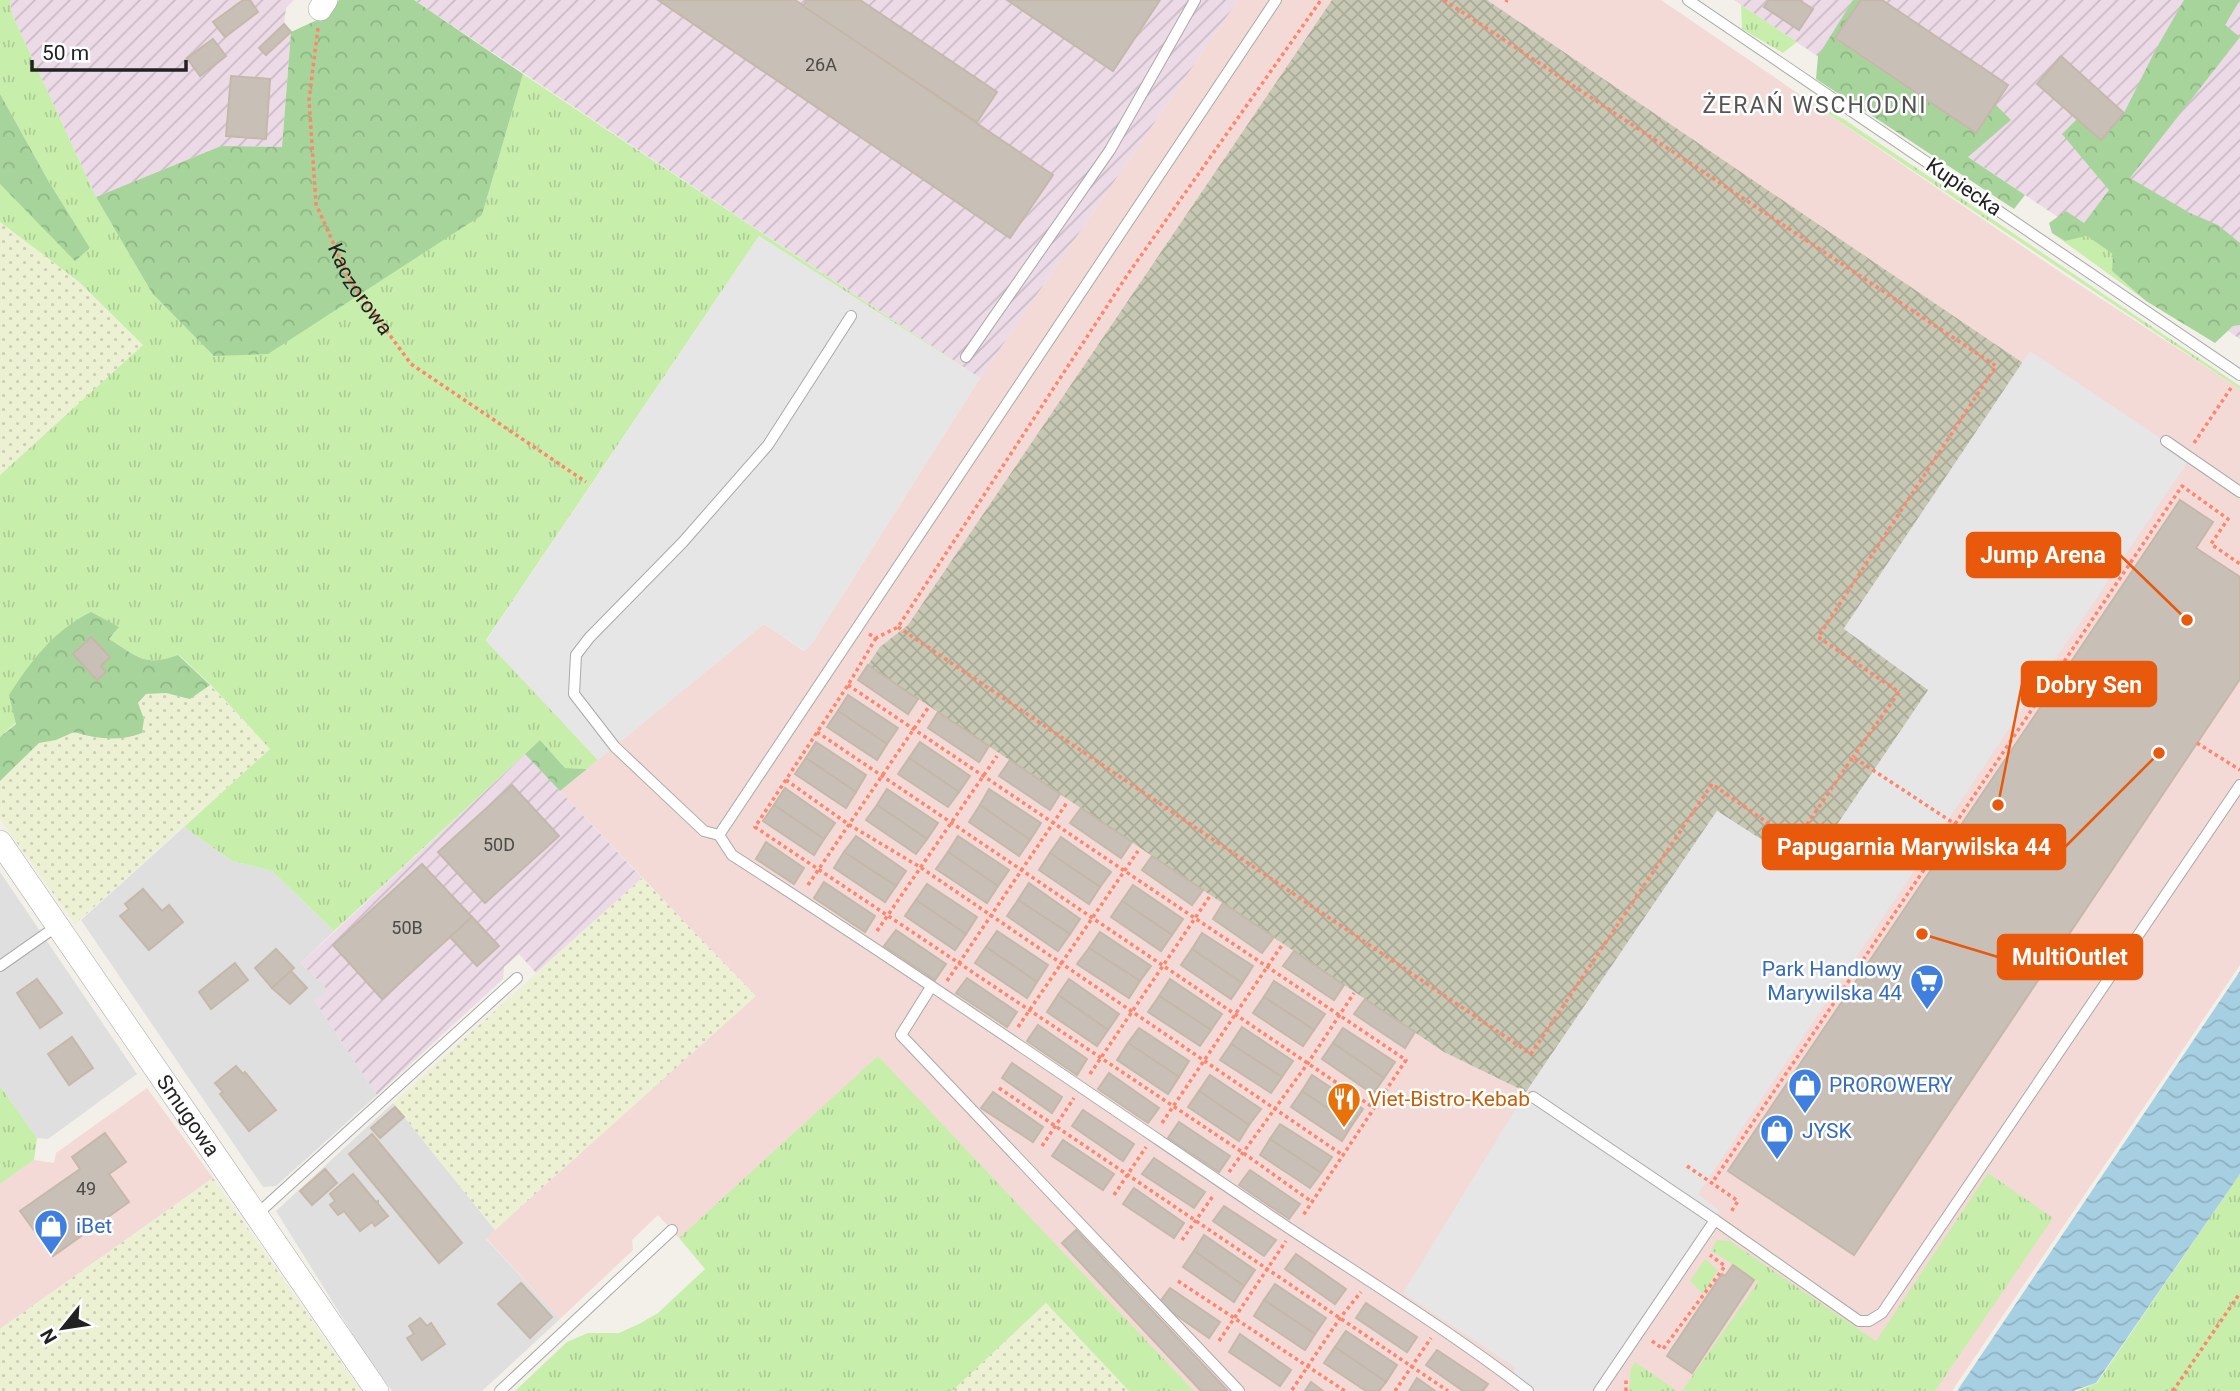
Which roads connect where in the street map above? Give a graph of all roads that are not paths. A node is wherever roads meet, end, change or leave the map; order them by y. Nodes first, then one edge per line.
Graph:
1 (1195, 0) edge
2 (1276, 0) edge
3 (1688, 0) edge
4 (851, 316) dead end
5 (966, 357) dead end
6 (2240, 375) edge
7 (2166, 440) dead end
8 (2240, 492) edge
9 (2240, 785) edge
10 (719, 835) junction
11 (0, 842) edge
12 (57, 926) junction
13 (0, 966) edge
14 (517, 978) dead end
15 (931, 987) junction
16 (1533, 1097) dead end
17 (255, 1216) junction
18 (1715, 1220) junction
19 (672, 1230) dead end
20 (377, 1391) edge
21 (500, 1391) edge
22 (1238, 1391) edge
23 (1528, 1391) edge
24 (1599, 1391) edge

1 - 5 lane
2 - 10 lane
3 - 6 lane, Kupiecka
4 - 10 lane
7 - 8 lane
9 - 18 lane
10 - 15 lane
11 - 12 street, Smugowa
12 - 13 lane
12 - 17 street, Smugowa
14 - 17 lane
15 - 22 lane
15 - 23 lane
16 - 18 lane
17 - 20 street, Smugowa
18 - 24 lane
19 - 21 lane

